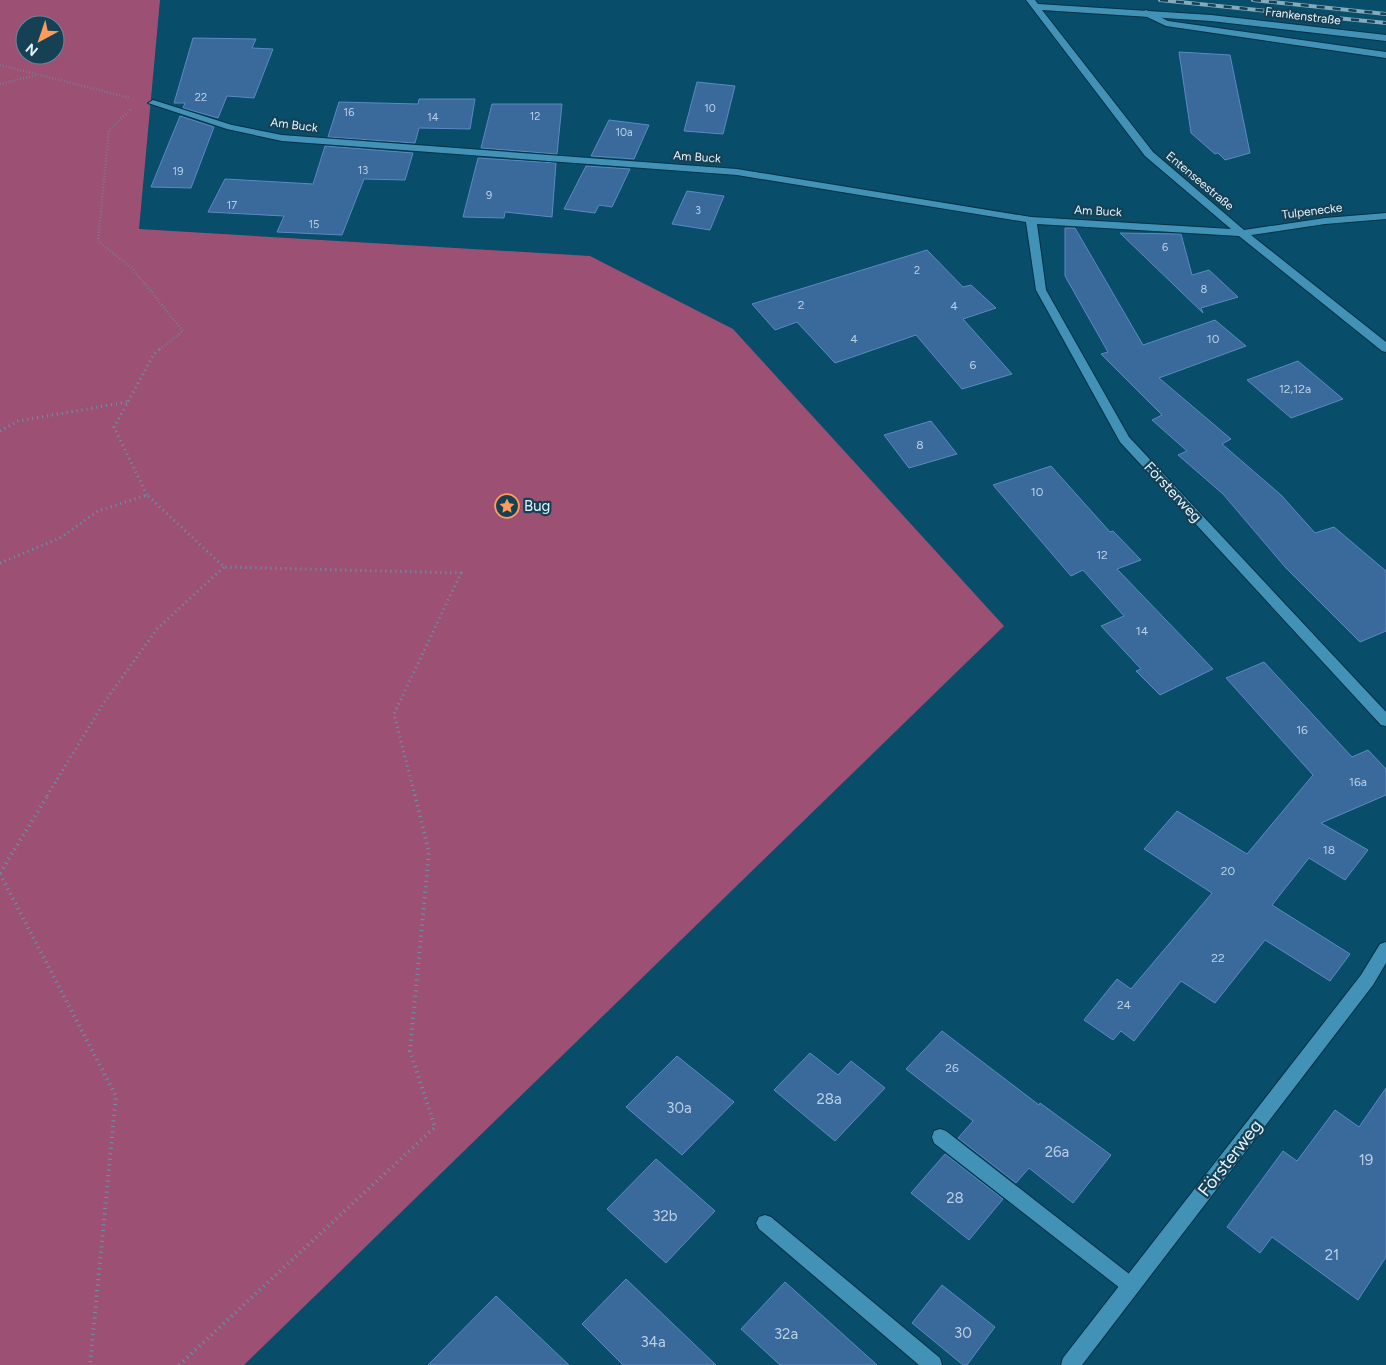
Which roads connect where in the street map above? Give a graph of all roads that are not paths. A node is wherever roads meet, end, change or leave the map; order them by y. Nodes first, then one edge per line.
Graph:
1 (1034, 4) edge
2 (1146, 13) junction
3 (1386, 38) edge
4 (1386, 55) edge
5 (153, 104) road end
6 (1386, 216) edge
7 (1031, 220) junction
8 (1242, 232) junction
9 (1386, 348) edge
10 (1386, 721) edge
11 (1386, 949) edge
12 (940, 1137) dead end
13 (765, 1223) dead end
14 (1131, 1286) junction
15 (933, 1365) edge
16 (1070, 1365) edge

1 - 2 street, Frankenstraße
1 - 8 street, Entenseestraße
2 - 3 street, Frankenstraße
2 - 4 street
5 - 7 street, Am Buck
6 - 8 street, Tulpenecke
7 - 8 street, Am Buck
7 - 10 street, Försterweg
8 - 9 street, Entenseestraße
11 - 14 street, Försterweg
12 - 14 street
13 - 15 street
14 - 16 street, Försterweg

